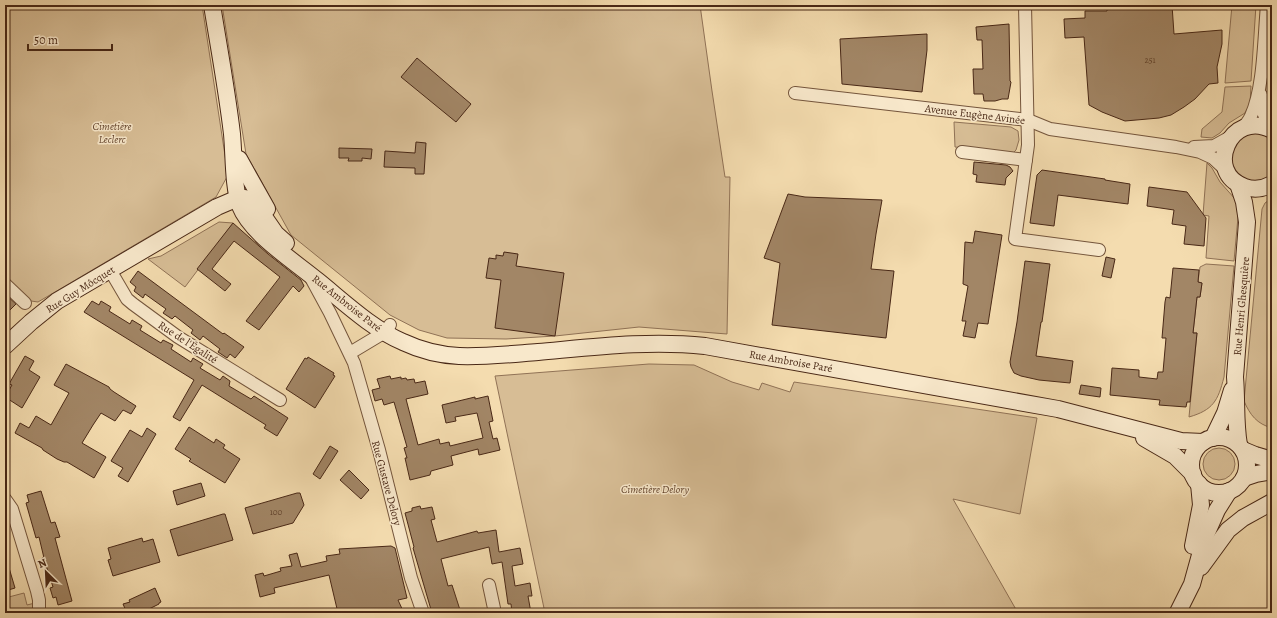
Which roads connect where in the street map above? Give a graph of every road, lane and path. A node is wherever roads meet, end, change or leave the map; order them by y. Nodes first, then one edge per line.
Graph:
1 (212, 5) edge
2 (1025, 5) edge
3 (1267, 5) edge
4 (1260, 79) junction
5 (795, 93) dead end
6 (1028, 120) junction
7 (1271, 130) edge
8 (232, 132) junction
9 (1237, 132) junction
10 (1176, 147) junction
11 (962, 152) dead end
12 (240, 159) junction
13 (1026, 160) junction
14 (1226, 170) junction
15 (1238, 184) junction
16 (1271, 185) edge
17 (238, 198) junction
18 (252, 224) junction
19 (1247, 235) junction
20 (294, 250) junction
21 (1099, 250) dead end
22 (143, 253) junction
23 (110, 270) junction
24 (308, 273) junction
25 (5, 284) edge
26 (25, 303) dead end
27 (388, 329) junction
28 (5, 346) edge
29 (350, 353) junction
30 (1235, 377) junction
31 (280, 400) dead end
32 (1121, 426) junction
33 (1208, 440) junction
34 (1241, 448) junction
35 (1272, 460) edge
36 (1272, 471) edge
37 (1244, 478) junction
38 (1196, 479) junction
39 (1229, 491) junction
40 (5, 499) edge
41 (1272, 502) edge
42 (1194, 576) junction
43 (489, 585) dead end
44 (39, 613) edge
45 (422, 613) edge
46 (496, 613) edge
47 (1178, 613) edge

1 - 8 street
2 - 6 street
3 - 4 street
4 - 7 street
4 - 9 street
5 - 6 street, Avenue Eugène Avinée
6 - 10 street, Avenue Eugène Avinée
6 - 13 street
7 - 9 street
8 - 12 street
8 - 17 street
9 - 10 street, Avenue Eugène Avinée
9 - 14 street
10 - 14 street, Avenue Eugène Avinée
11 - 13 street
12 - 17 street
12 - 20 street, Rue Ambroise Paré
13 - 21 street
14 - 15 street
15 - 16 street
15 - 19 street, Rue Henri Ghesquière
16 - 19 street, Rue Henri Ghesquière
17 - 18 street, Rue Ambroise Paré
17 - 20 street, Rue Ambroise Paré
17 - 22 street, Rue Guy Môcquet
18 - 22 street, Rue Ambroise Paré
18 - 24 street, Rue Ambroise Paré
19 - 30 street, Rue Henri Ghesquière
20 - 27 street, Rue Ambroise Paré
22 - 23 street, Rue Guy Môcquet
23 - 28 street, Rue Guy Môcquet
23 - 31 street, Rue de l'Égalité
24 - 27 street, Rue Ambroise Paré
24 - 29 street, Rue Gustave Delory
25 - 26 street
27 - 29 street
27 - 32 street, Rue Ambroise Paré
29 - 45 street, Rue Gustave Delory
30 - 33 street, Rue Henri Ghesquière
30 - 34 street, Rue Henri Ghesquière
32 - 33 street, Rue Ambroise Paré
32 - 38 street, Rue Ambroise Paré
33 - 34 street
33 - 38 street
34 - 35 street
34 - 37 street
36 - 37 street
37 - 39 street
38 - 39 street
38 - 47 street
39 - 42 street
40 - 44 street
41 - 42 street
42 - 47 street
43 - 46 street

